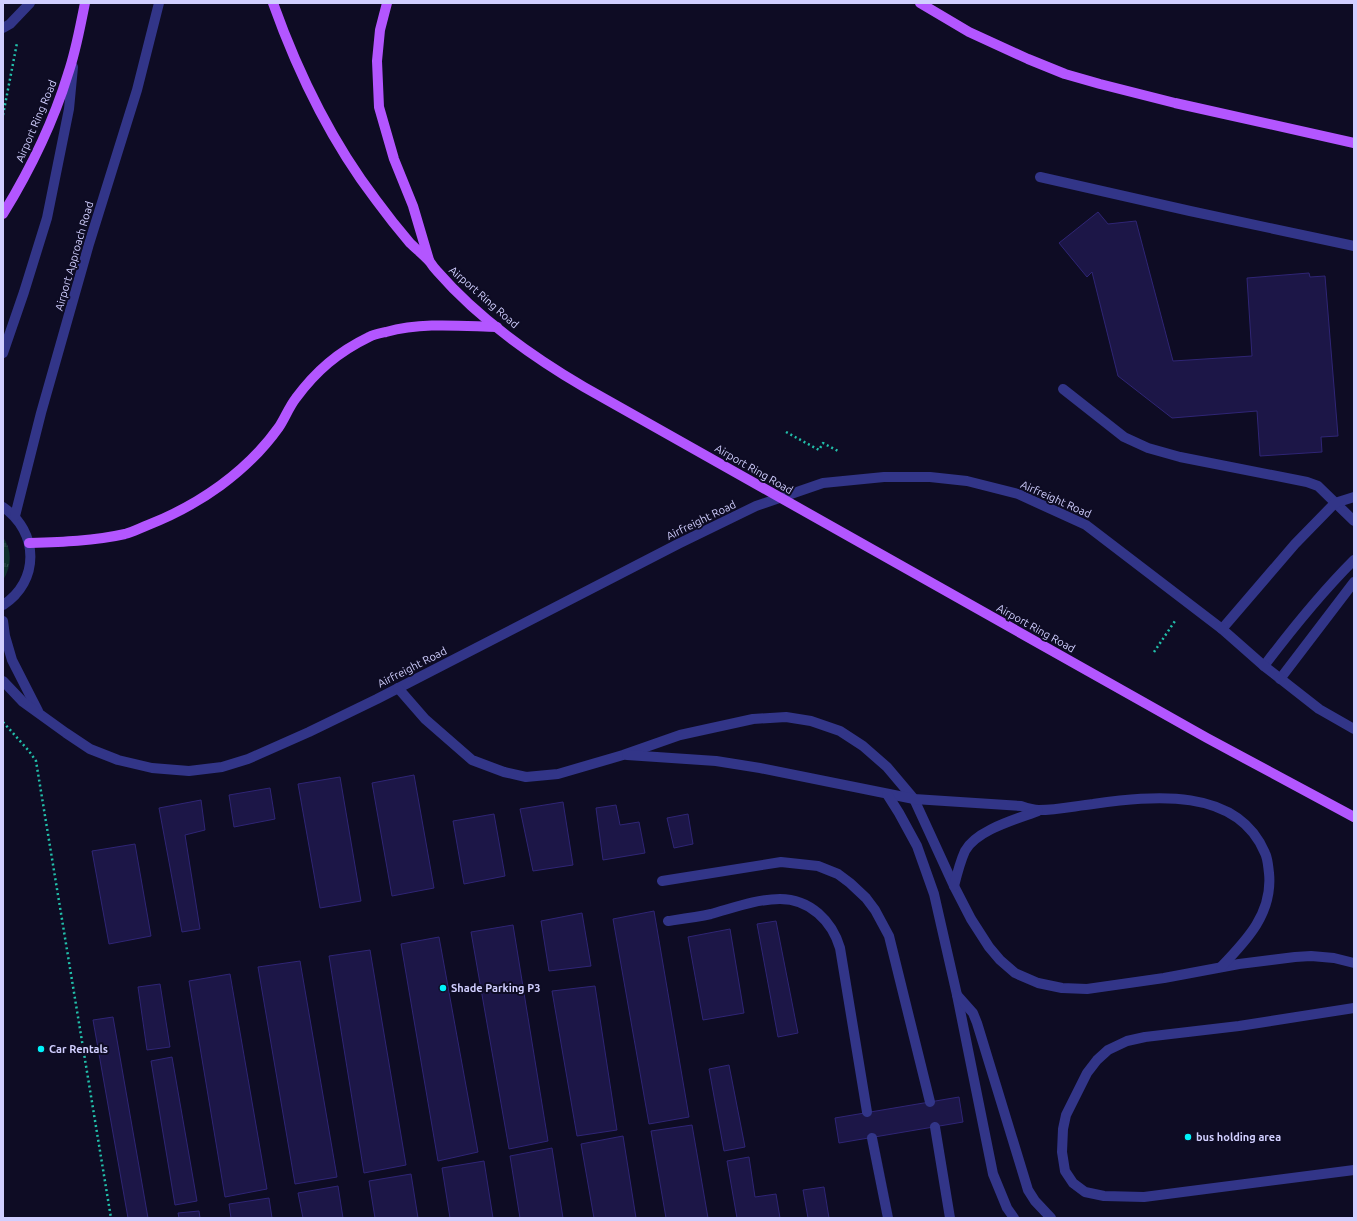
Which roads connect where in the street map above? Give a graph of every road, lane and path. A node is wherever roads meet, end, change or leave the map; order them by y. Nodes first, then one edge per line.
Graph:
1 (30, 3) edge
2 (85, 3) edge
3 (159, 3) edge
4 (273, 3) edge
5 (387, 3) edge
6 (920, 3) edge
7 (3, 28) edge
8 (18, 40) dead end
9 (73, 56) junction
10 (3, 116) edge
11 (1354, 143) edge
12 (1040, 177) dead end
13 (3, 214) edge
14 (1354, 246) edge
15 (430, 262) junction
16 (497, 328) junction
17 (3, 353) edge
18 (1063, 389) dead end
19 (786, 432) dead end
20 (838, 451) dead end
21 (1354, 497) edge
22 (1334, 503) junction
23 (3, 507) edge
24 (15, 516) junction
25 (1354, 521) edge
26 (29, 543) junction
27 (1354, 560) edge
28 (1354, 582) edge
29 (3, 605) edge
30 (3, 621) edge
31 (1175, 621) dead end
32 (1222, 629) junction
33 (1154, 652) dead end
34 (1264, 666) junction
35 (1280, 679) junction
36 (3, 681) edge
37 (398, 688) junction
38 (40, 714) junction
39 (3, 722) edge
40 (1354, 729) edge
41 (623, 755) junction
42 (887, 794) junction
43 (914, 799) junction
44 (1038, 810) junction
45 (1354, 817) edge
46 (662, 881) dead end
47 (954, 886) junction
48 (668, 921) dead end
49 (1354, 963) edge
50 (1221, 967) junction
51 (957, 995) junction
52 (1354, 1008) edge
53 (930, 1102) dead end
54 (867, 1112) dead end
55 (935, 1127) dead end
56 (872, 1138) dead end
57 (1354, 1170) edge
58 (111, 1218) edge
59 (888, 1218) edge
60 (950, 1218) edge
61 (1014, 1218) edge
62 (1051, 1218) edge

1 - 7 lane
2 - 9 main road
3 - 24 lane, Airport Approach Road
4 - 15 main road, Airport Ring Road
5 - 15 main road
6 - 11 main road
8 - 10 path
9 - 13 main road, Airport Ring Road
9 - 17 lane
12 - 14 lane
15 - 16 main road, Airport Ring Road
16 - 26 main road
16 - 45 main road, Airport Ring Road
18 - 22 lane
19 - 20 path
21 - 22 lane
22 - 25 lane
22 - 32 lane
23 - 24 lane
24 - 26 lane
26 - 29 lane
27 - 34 lane
28 - 35 lane
30 - 38 lane, Airfreight Road
31 - 33 path
32 - 34 lane, Airfreight Road
32 - 37 lane, Airfreight Road
34 - 35 lane, Airfreight Road
35 - 40 lane, Airfreight Road
36 - 38 lane, Airfreight Road
37 - 38 lane, Airfreight Road
37 - 41 lane
39 - 58 path
41 - 42 lane
41 - 43 lane
42 - 43 lane
42 - 51 lane
43 - 44 lane
43 - 47 lane
44 - 47 lane
44 - 50 lane
46 - 53 lane
47 - 50 lane
48 - 54 lane
49 - 50 lane
51 - 61 lane
51 - 62 lane
52 - 57 lane
55 - 60 lane
56 - 59 lane

